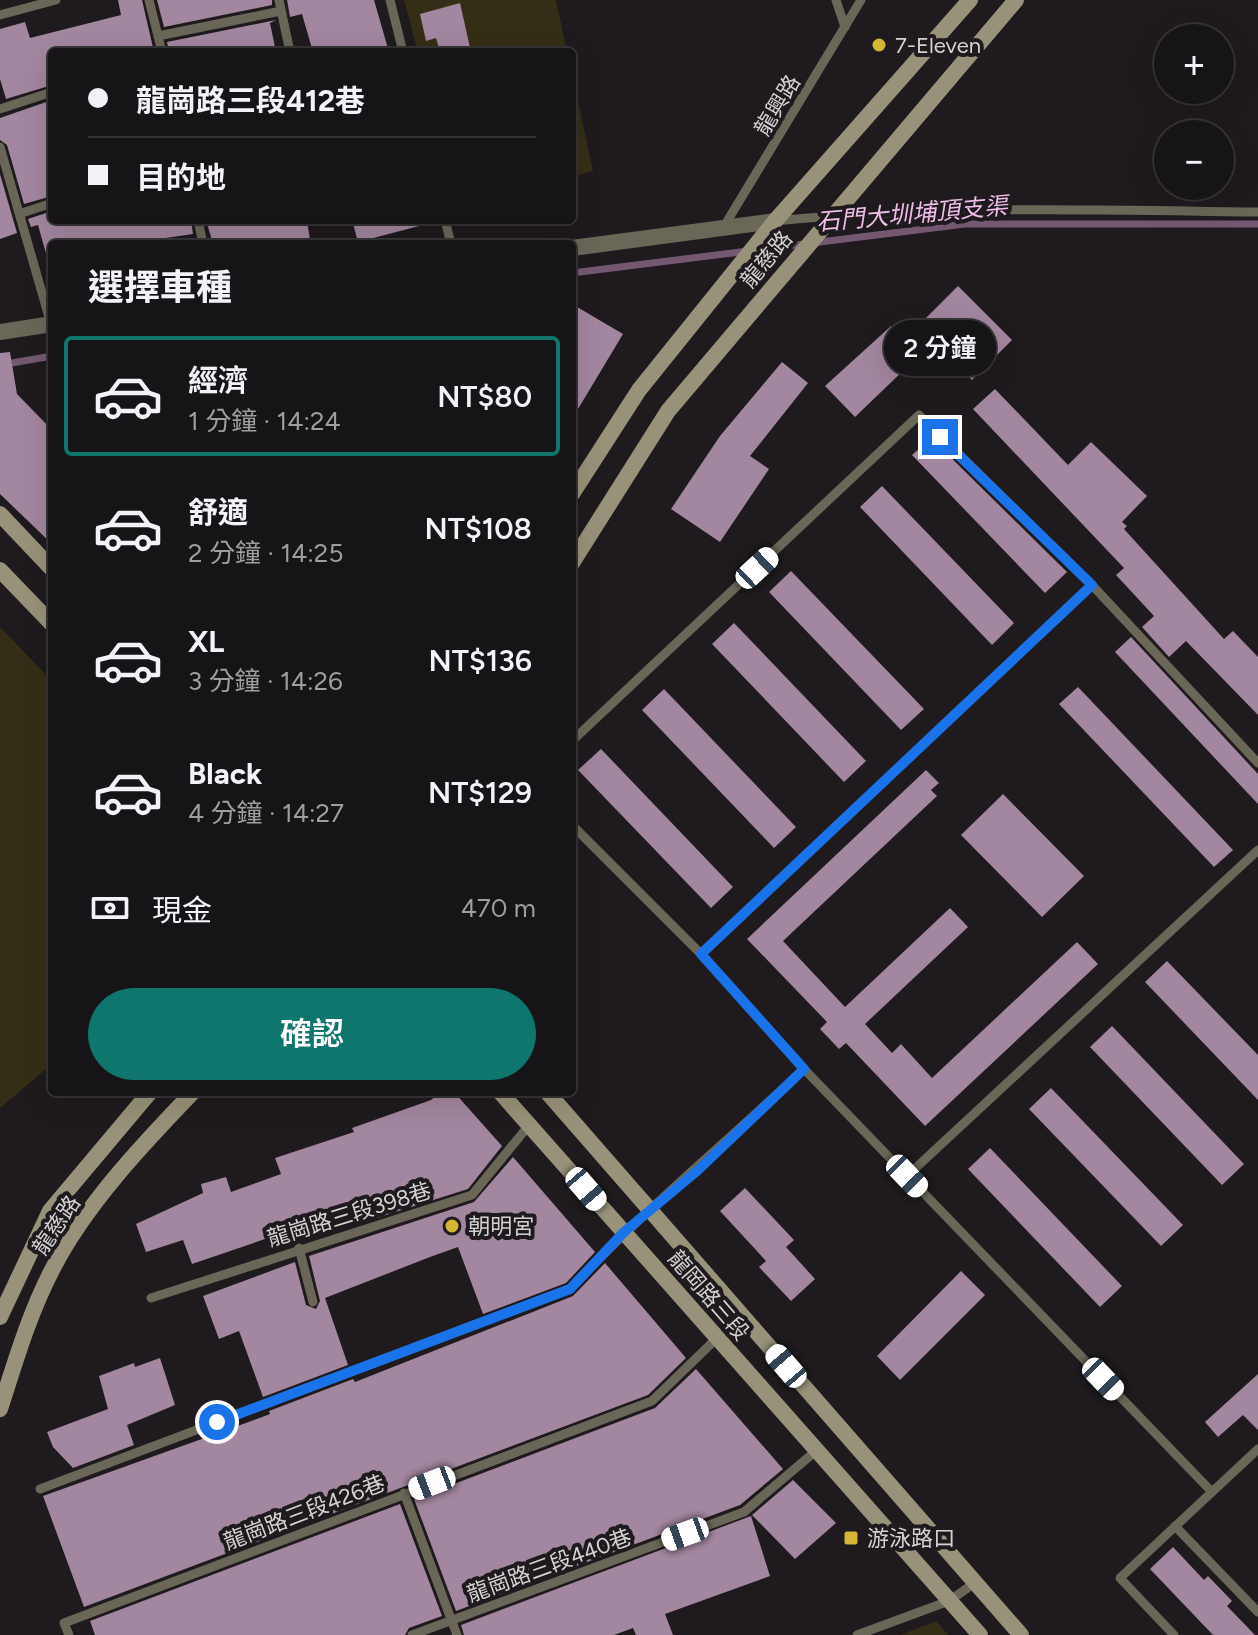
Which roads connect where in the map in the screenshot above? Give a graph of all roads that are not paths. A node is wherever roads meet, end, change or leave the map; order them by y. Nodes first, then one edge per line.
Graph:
1 (56, 0) edge
2 (149, 0) edge
3 (279, 0) edge
4 (390, 0) edge
5 (836, 0) edge
6 (861, 0) edge
7 (970, 0) edge
8 (1016, 0) edge
9 (281, 11) junction
10 (0, 15) edge
11 (845, 27) junction
12 (158, 36) junction
13 (161, 48) edge
14 (289, 48) edge
15 (402, 48) edge
16 (48, 93) edge
17 (0, 109) edge
18 (0, 147) edge
19 (48, 204) edge
20 (1258, 212) edge
21 (22, 213) junction
22 (831, 215) junction
23 (775, 221) junction
24 (723, 228) junction
25 (576, 247) edge
26 (48, 309) edge
27 (48, 325) edge
28 (0, 332) edge
29 (576, 488) edge
30 (0, 514) edge
31 (576, 557) edge
32 (48, 565) edge
33 (0, 570) edge
34 (1092, 585) junction
35 (48, 620) edge
36 (576, 737) edge
37 (1258, 763) edge
38 (576, 829) edge
39 (1258, 850) edge
40 (701, 954) junction
41 (804, 1069) junction
42 (147, 1096) edge
43 (189, 1096) edge
44 (504, 1096) edge
45 (551, 1096) edge
46 (530, 1124) junction
47 (907, 1176) junction
48 (651, 1210) junction
49 (624, 1232) junction
50 (299, 1248) junction
51 (151, 1298) dead end
52 (313, 1302) dead end
53 (0, 1317) edge
54 (717, 1338) junction
55 (0, 1409) edge
56 (1258, 1449) edge
57 (817, 1450) junction
58 (40, 1489) dead end
59 (1212, 1492) junction
60 (404, 1493) junction
61 (1175, 1526) junction
62 (976, 1582) junction
63 (949, 1601) junction
64 (1258, 1612) edge
65 (451, 1620) junction
66 (69, 1635) edge
67 (412, 1635) edge
68 (457, 1635) edge
69 (857, 1635) edge
70 (980, 1635) edge
71 (1021, 1635) edge
72 (1174, 1635) edge

1 - 10 lane
2 - 12 lane
3 - 9 lane
4 - 15 lane
5 - 11 lane
6 - 11 lane, 龍興路
7 - 23 street, 龍慈路
8 - 22 street, 龍慈路
9 - 12 lane
9 - 14 lane
11 - 24 lane, 龍興路
12 - 13 lane
16 - 17 lane
18 - 21 lane
19 - 21 lane
20 - 22 lane
21 - 26 lane
22 - 23 lane
22 - 31 street, 龍慈路
23 - 24 street
23 - 29 street, 龍慈路
24 - 25 street
27 - 28 street
30 - 32 street
33 - 35 street
34 - 36 lane
34 - 37 lane
34 - 40 lane
38 - 40 lane
39 - 47 lane
40 - 41 lane
41 - 47 lane
41 - 48 lane
42 - 53 street, 龍慈路
43 - 55 street, 龍慈路
44 - 46 street, 龍岡路三段
45 - 48 street, 龍岡路三段
46 - 49 street, 龍岡路三段
46 - 50 lane, 龍崗路三段398巷
47 - 59 lane
48 - 49 lane
48 - 62 street, 龍岡路三段
49 - 54 street, 龍岡路三段
49 - 58 lane
50 - 51 lane, 龍崗路三段398巷
50 - 52 lane
54 - 57 street, 龍岡路三段
54 - 60 lane, 龍崗路三段426巷
56 - 59 lane
57 - 63 street, 龍岡路三段
57 - 65 lane, 龍崗路三段440巷
59 - 61 lane
60 - 65 lane
60 - 66 lane, 龍崗路三段426巷
61 - 64 lane
61 - 72 lane
62 - 63 lane
62 - 71 street, 龍岡路三段
63 - 69 lane
63 - 70 street, 龍岡路三段
65 - 67 lane, 龍崗路三段440巷
65 - 68 lane

